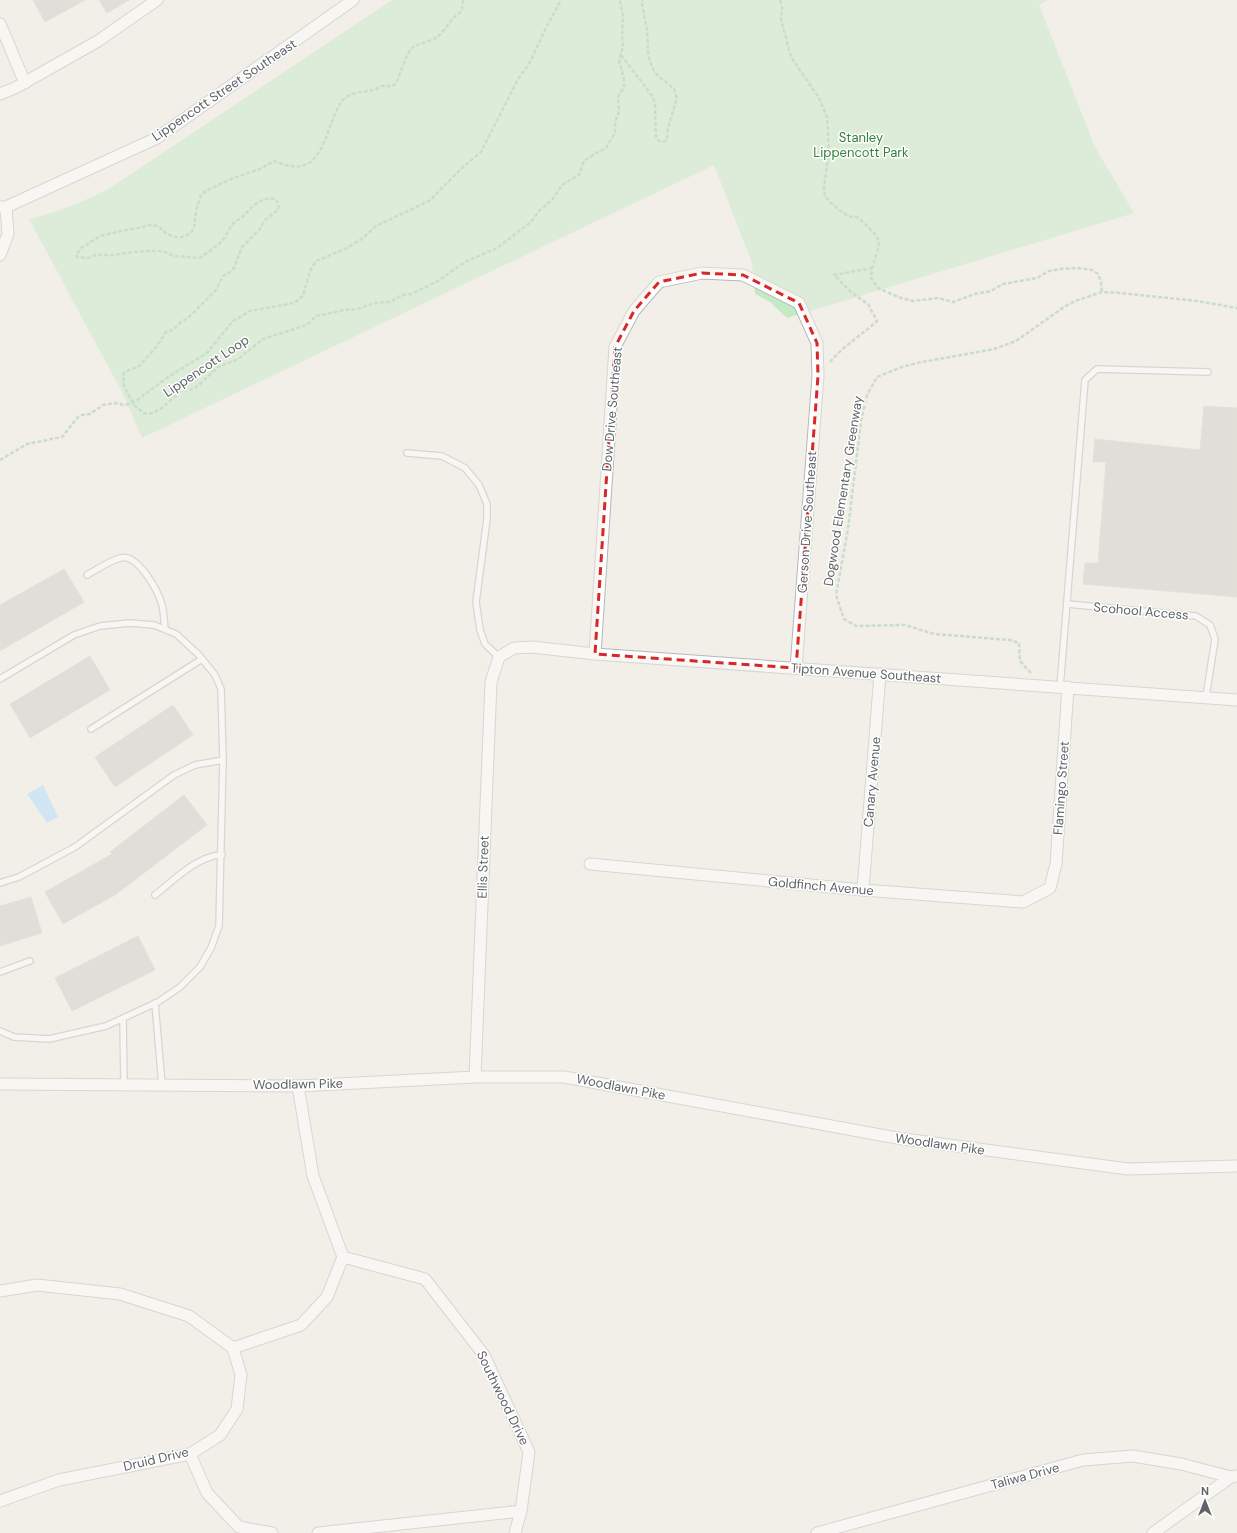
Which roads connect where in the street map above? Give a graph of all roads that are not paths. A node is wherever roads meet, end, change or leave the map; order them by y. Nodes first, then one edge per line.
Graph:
1 (157, 0) edge
2 (353, 0) edge
3 (0, 24) edge
4 (25, 83) junction
5 (0, 94) edge
6 (3, 207) edge
7 (0, 255) edge
8 (1208, 372) dead end
9 (818, 376) joint
10 (407, 453) dead end
11 (86, 575) dead end
12 (1067, 604) junction
13 (165, 630) junction
14 (595, 654) junction
15 (499, 657) junction
16 (202, 659) junction
17 (796, 668) junction
18 (880, 674) junction
19 (0, 679) edge
20 (1064, 687) junction
21 (1206, 697) junction
22 (1237, 700) edge
23 (91, 729) dead end
24 (224, 760) junction
25 (222, 855) junction
26 (590, 864) dead end
27 (0, 883) edge
28 (1050, 888) joint
29 (863, 890) junction
30 (155, 895) dead end
31 (30, 961) dead end
32 (0, 972) edge
33 (155, 1003) junction
34 (123, 1019) junction
35 (0, 1031) edge
36 (475, 1077) junction
37 (0, 1084) edge
38 (124, 1085) junction
39 (162, 1085) junction
40 (298, 1086) junction
41 (1237, 1166) edge
42 (343, 1257) junction
43 (0, 1291) edge
44 (233, 1348) junction
45 (190, 1454) junction
46 (1234, 1476) edge
47 (0, 1501) edge
48 (521, 1511) junction
49 (272, 1533) edge
50 (318, 1533) edge
51 (515, 1533) edge
52 (817, 1533) edge
53 (1153, 1533) edge

1 - 4 street
2 - 6 street, Lippencott Street Southeast
3 - 4 street
4 - 5 street
6 - 7 street
8 - 12 lane
9 - 14 street, Dow Drive Southeast
9 - 17 street, Gerson Drive Southeast
10 - 15 lane
11 - 13 lane
12 - 20 lane
12 - 21 lane, Scohool Access
13 - 16 lane
13 - 19 lane
14 - 15 street, Tipton Avenue Southeast
14 - 17 street, Tipton Avenue Southeast
15 - 36 street, Ellis Street
16 - 23 lane
16 - 24 lane
17 - 18 street, Tipton Avenue Southeast
18 - 20 street, Tipton Avenue Southeast
18 - 29 street, Canary Avenue
20 - 21 street, Tipton Avenue Southeast
20 - 28 street, Flamingo Street
21 - 22 street, Tipton Avenue Southeast
24 - 25 lane
24 - 27 lane
25 - 30 lane
25 - 33 lane
26 - 29 street, Goldfinch Avenue
28 - 29 street, Goldfinch Avenue
31 - 32 lane
33 - 34 lane
33 - 39 lane
34 - 35 lane
34 - 38 lane
36 - 40 street, Woodlawn Pike
36 - 41 street, Woodlawn Pike
37 - 38 street, Woodlawn Pike
38 - 39 street, Woodlawn Pike
39 - 40 street, Woodlawn Pike
40 - 42 street
42 - 44 street
42 - 48 street, Southwood Drive
43 - 44 street
44 - 45 street, Druid Drive
45 - 47 street, Druid Drive
45 - 49 street
46 - 52 street, Taliwa Drive
46 - 53 street
48 - 50 street
48 - 51 street, Southwood Drive

